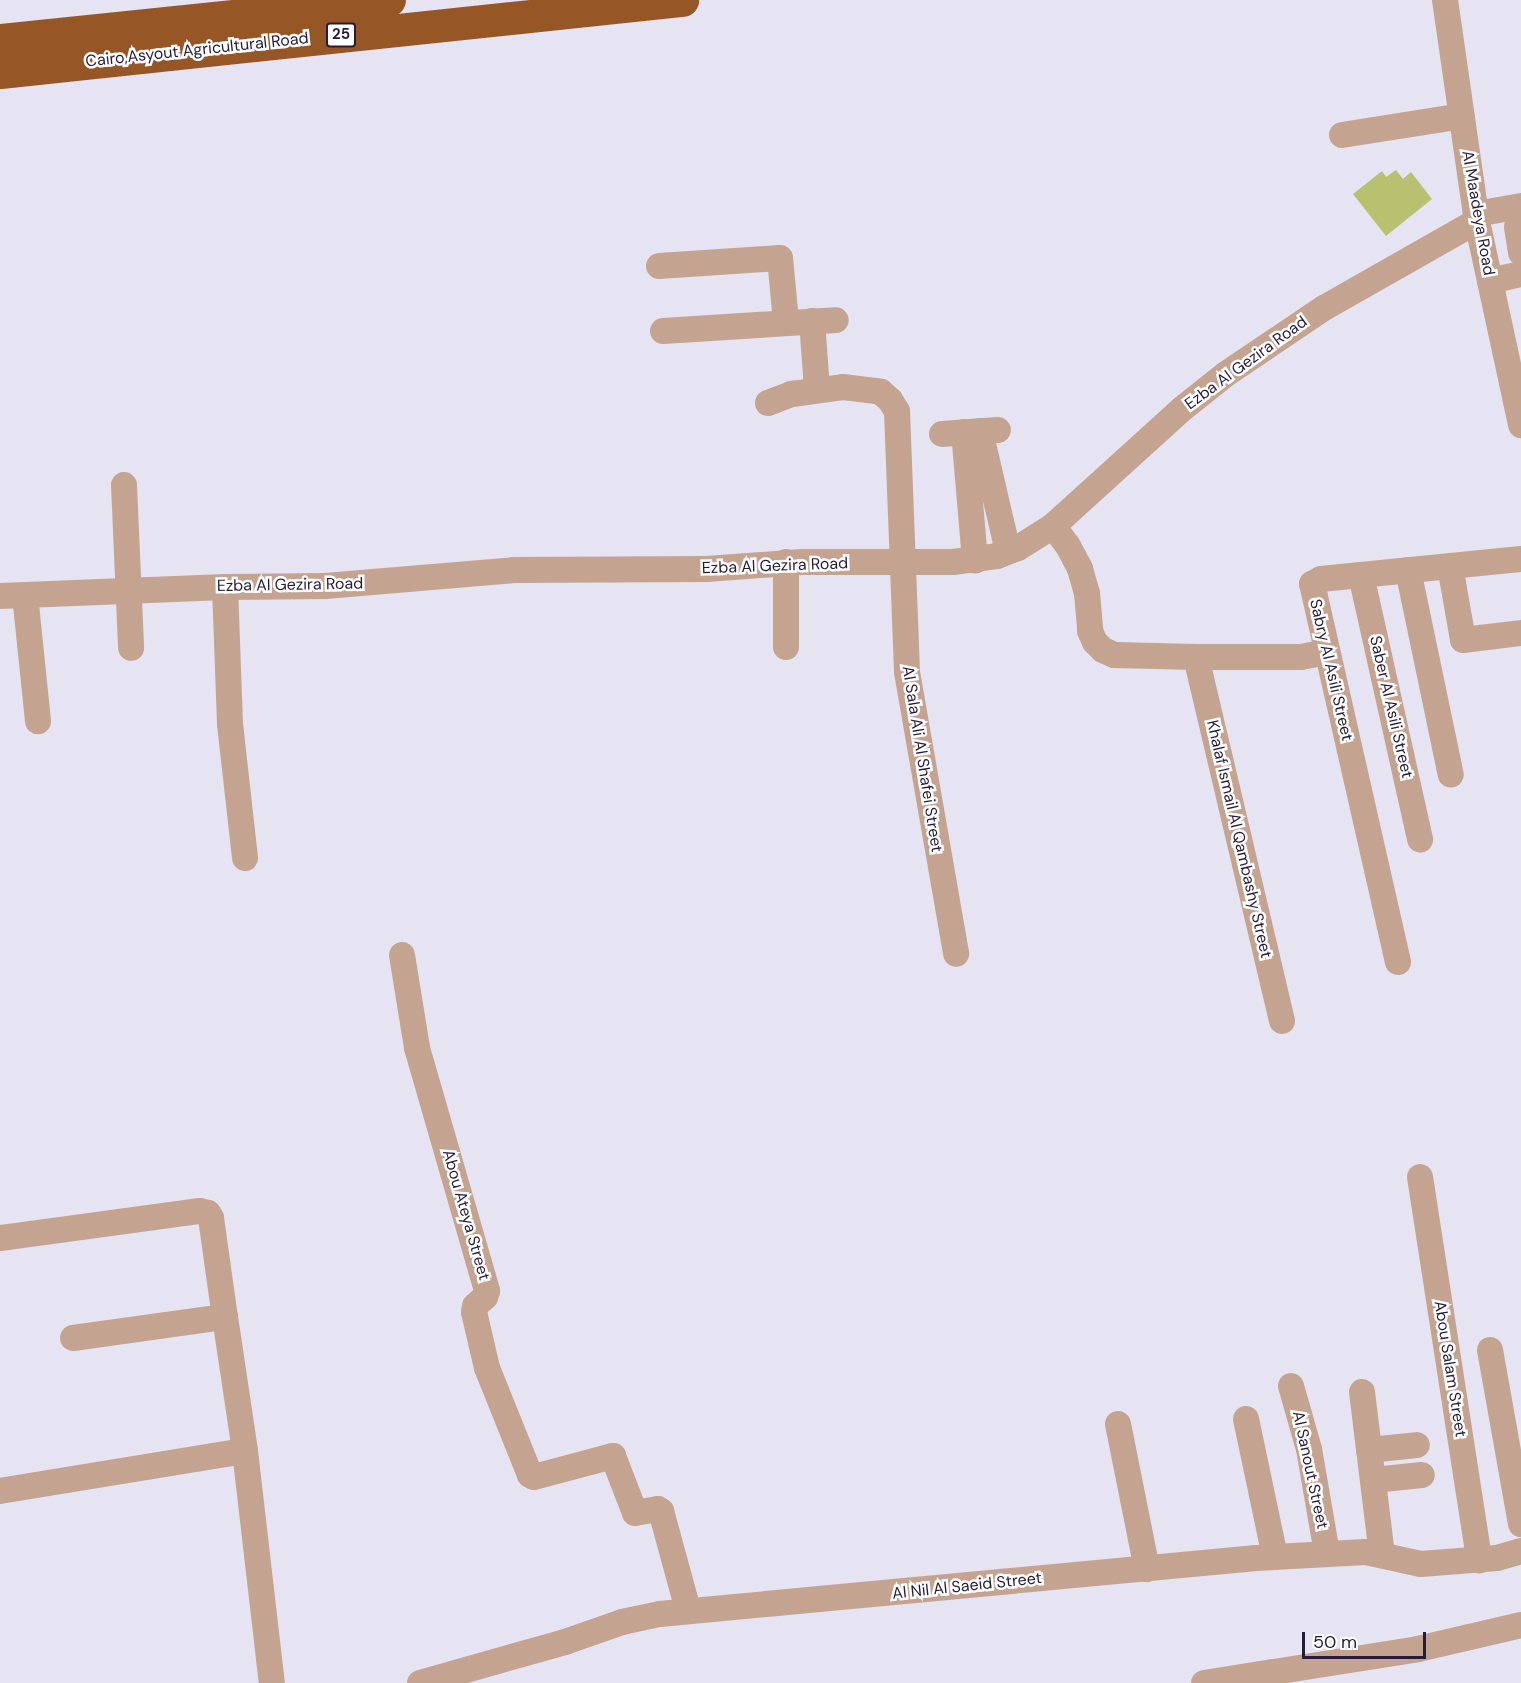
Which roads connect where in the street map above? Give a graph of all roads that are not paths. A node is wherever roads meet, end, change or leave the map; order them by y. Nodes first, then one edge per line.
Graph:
1 (389, 0) edge
2 (681, 0) edge
3 (1445, 0) edge
4 (244, 7) edge
5 (174, 10) edge
6 (0, 40) edge
7 (95, 45) junction
8 (0, 72) edge
9 (1462, 117) junction
10 (1342, 135) dead end
11 (1477, 217) junction
12 (1519, 217) edge
13 (1521, 253) edge
14 (658, 266) dead end
15 (1521, 274) edge
16 (1490, 281) junction
17 (786, 322) junction
18 (663, 331) dead end
19 (817, 389) junction
20 (768, 403) dead end
21 (1521, 425) edge
22 (124, 485) dead end
23 (1053, 526) junction
24 (1008, 552) junction
25 (1521, 559) edge
26 (975, 561) junction
27 (786, 562) junction
28 (902, 564) junction
29 (1450, 566) junction
30 (1408, 570) junction
31 (1361, 575) junction
32 (225, 587) junction
33 (127, 591) junction
34 (25, 595) junction
35 (0, 597) edge
36 (1521, 633) edge
37 (786, 647) dead end
38 (131, 648) dead end
39 (1327, 652) junction
40 (1196, 657) junction
41 (38, 721) dead end
42 (1451, 775) dead end
43 (1420, 838) dead end
44 (245, 858) dead end
45 (956, 954) dead end
46 (402, 955) dead end
47 (1398, 962) dead end
48 (1282, 1021) dead end
49 (1420, 1177) dead end
50 (0, 1238) edge
51 (225, 1317) junction
52 (73, 1338) dead end
53 (1490, 1350) dead end
54 (1292, 1386) dead end
55 (1362, 1392) dead end
56 (1246, 1419) dead end
57 (1118, 1424) dead end
58 (1418, 1445) dead end
59 (1369, 1450) junction
60 (245, 1451) junction
61 (1422, 1475) dead end
62 (1373, 1480) junction
63 (0, 1491) edge
64 (1521, 1524) edge
65 (1521, 1551) edge
66 (1327, 1553) junction
67 (1382, 1555) junction
68 (1275, 1557) junction
69 (1479, 1560) junction
70 (1147, 1569) junction
71 (688, 1610) junction
72 (1521, 1625) edge
73 (272, 1683) edge
74 (420, 1683) edge
75 (1204, 1683) edge

1 - 4 highway, Cairo,Asyout Agricultural Road / 25
2 - 7 highway, Cairo,Asyout Agricultural Road / 25
3 - 9 street, Al Maadeya Road
4 - 5 highway, Cairo,Asyout Agricultural Road / 25
5 - 7 highway, Cairo,Asyout Agricultural Road / 25
6 - 7 highway, Cairo,Asyout Agricultural Road / 25
7 - 8 highway, Cairo,Asyout Agricultural Road / 25
9 - 10 street
9 - 11 street, Al Maadeya Road
11 - 12 street, Ezba Al Gezira Road
11 - 16 street, Al Maadeya Road
11 - 23 street, Ezba Al Gezira Road
12 - 13 street
14 - 17 street
15 - 16 street
16 - 21 street, Al Maadeya Road
17 - 18 street
17 - 19 street
19 - 20 street, Al Sala Ali Al Shafei Street
19 - 28 street, Al Sala Ali Al Shafei Street
22 - 33 street
23 - 24 street, Ezba Al Gezira Road
23 - 40 street
24 - 26 street, Ezba Al Gezira Road
24 - 26 street
25 - 29 street, Sabry Al Asili Street
26 - 28 street, Ezba Al Gezira Road
27 - 28 street, Ezba Al Gezira Road
27 - 32 street, Ezba Al Gezira Road
27 - 37 street
28 - 45 street, Al Sala Ali Al Shafei Street
29 - 30 street, Sabry Al Asili Street
29 - 36 street
30 - 31 street, Sabry Al Asili Street
30 - 42 street
31 - 39 street, Sabry Al Asili Street
31 - 43 street, Saber Al Asili Street
32 - 33 street, Ezba Al Gezira Road
32 - 44 street
33 - 34 street, Ezba Al Gezira Road
33 - 38 street
34 - 35 street, Ezba Al Gezira Road
34 - 41 street
39 - 40 street
39 - 47 street, Sabry Al Asili Street
40 - 48 street, Khalaf Ismail Al Qambashy Street
46 - 71 street, Abou Ateya Street
49 - 69 street, Abou Salam Street
50 - 51 street
51 - 52 street
51 - 60 street
53 - 64 street
54 - 66 street, Al Sanout Street
55 - 59 street
56 - 68 street
57 - 70 street
58 - 59 street
59 - 62 street
60 - 63 street
60 - 73 street
61 - 62 street
62 - 67 street
65 - 69 street, Al Nil Al Saeid Street
66 - 67 street, Al Nil Al Saeid Street
66 - 68 street, Al Nil Al Saeid Street
67 - 69 street, Al Nil Al Saeid Street
68 - 70 street, Al Nil Al Saeid Street
70 - 71 street, Al Nil Al Saeid Street
71 - 74 street, Al Nil Al Saeid Street
72 - 75 street

